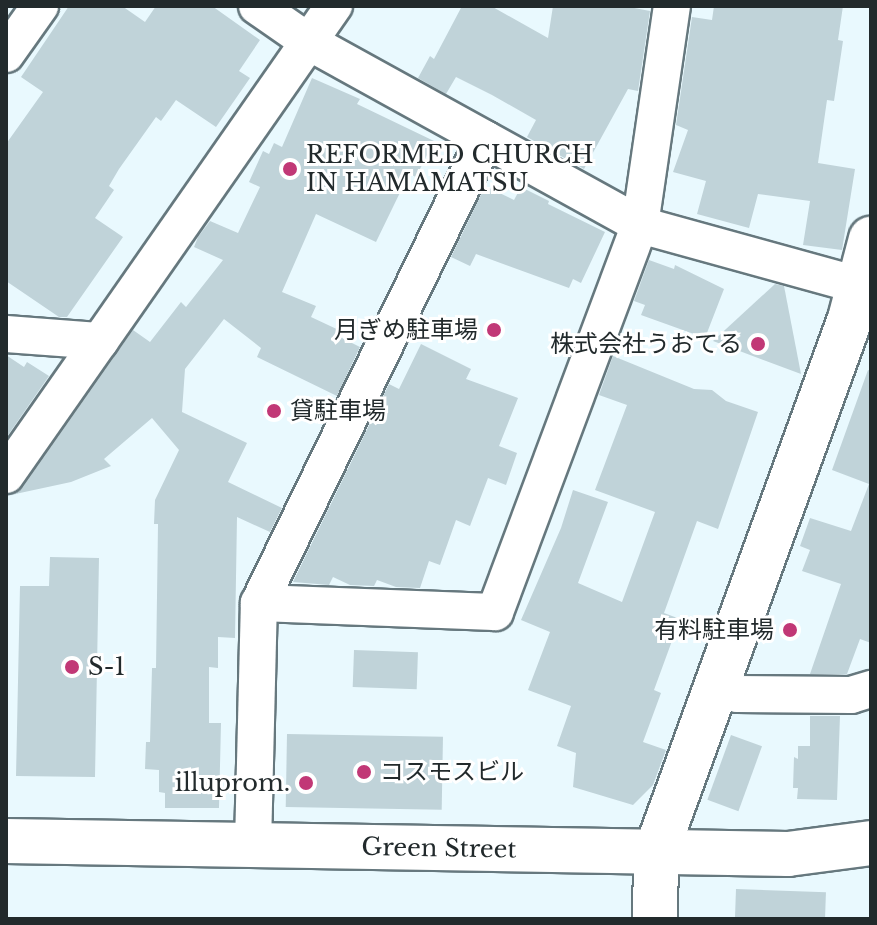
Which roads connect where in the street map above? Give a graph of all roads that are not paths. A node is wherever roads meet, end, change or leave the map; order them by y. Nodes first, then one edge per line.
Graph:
1 (40, 6) edge
2 (257, 6) edge
3 (334, 6) edge
4 (672, 6) edge
5 (309, 42) junction
6 (6, 54) edge
7 (485, 139) junction
8 (640, 225) junction
9 (871, 239) edge
10 (862, 286) junction
11 (7, 339) edge
12 (100, 341) junction
13 (6, 475) edge
14 (259, 603) junction
15 (716, 687) junction
16 (871, 689) edge
17 (6, 841) edge
18 (871, 843) edge
19 (253, 845) junction
20 (656, 852) junction
21 (655, 919) edge

1 - 6 street
2 - 5 street
3 - 5 street
4 - 8 street
5 - 7 street
5 - 12 street
7 - 8 street
7 - 14 street
8 - 10 street
8 - 14 street
9 - 10 street
10 - 15 street
11 - 12 street
12 - 13 street
14 - 19 street
15 - 16 street
15 - 20 street
17 - 19 street, Green Street
18 - 20 street, Green Street
19 - 20 street, Green Street
20 - 21 street

